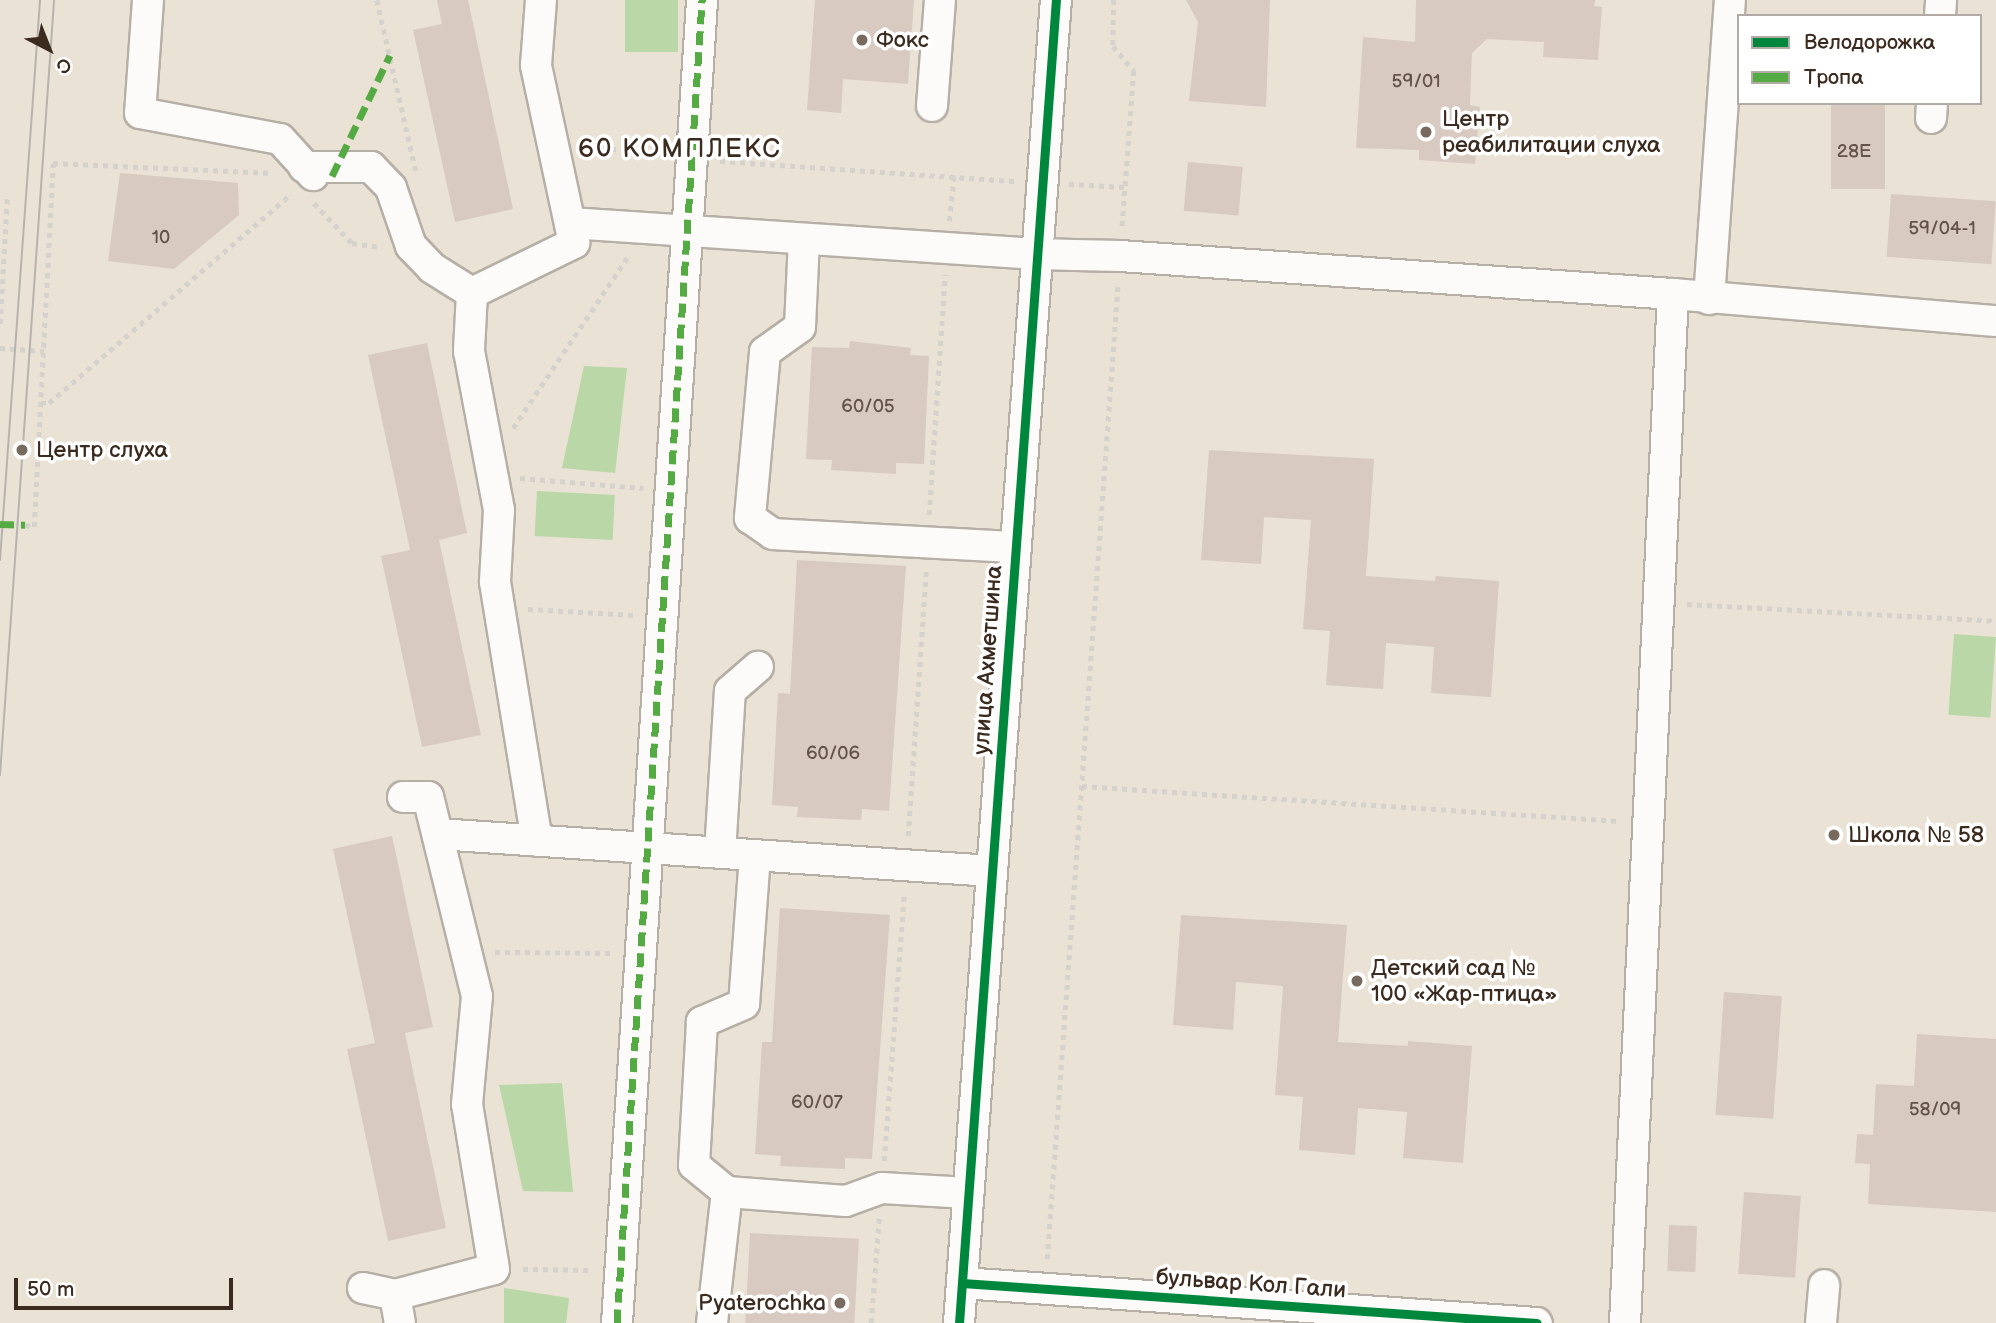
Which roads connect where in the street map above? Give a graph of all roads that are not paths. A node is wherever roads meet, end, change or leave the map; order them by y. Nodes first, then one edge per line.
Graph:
1 (148, 0) edge
2 (541, 0) edge
3 (702, 0) edge
4 (940, 0) edge
5 (1056, 0) edge
6 (1730, 0) edge
7 (932, 106) dead end
8 (570, 223) junction
9 (687, 231) junction
10 (804, 239) junction
11 (1037, 254) junction
12 (472, 293) junction
13 (1673, 294) junction
14 (1709, 299) junction
15 (1996, 321) edge
16 (1016, 547) junction
17 (758, 667) dead end
18 (403, 797) dead end
19 (438, 834) junction
20 (537, 841) junction
21 (648, 848) junction
22 (720, 853) junction
23 (755, 855) junction
24 (992, 871) junction
25 (727, 1192) junction
26 (968, 1193) junction
27 (962, 1283) junction
28 (1824, 1285) dead end
29 (363, 1288) dead end
30 (397, 1309) edge
31 (617, 1323) edge
32 (712, 1323) edge
33 (959, 1323) edge
34 (1537, 1323) edge
35 (1625, 1323) edge
36 (1821, 1323) edge

1 - 12 street
2 - 8 street
3 - 9 street
4 - 7 street
5 - 11 street, улица Ахметшина
6 - 14 street
8 - 9 street
8 - 12 street
9 - 10 street
9 - 21 street
10 - 11 street
10 - 16 street
11 - 13 street
11 - 16 street, улица Ахметшина
12 - 20 street
13 - 14 street
13 - 35 street
14 - 15 street
16 - 24 street, улица Ахметшина
17 - 22 street
18 - 19 street
19 - 20 street
19 - 30 street
20 - 21 street
21 - 22 street
21 - 31 street
22 - 23 street
23 - 24 street
23 - 25 street
24 - 26 street, улица Ахметшина
25 - 26 street
25 - 32 street
26 - 27 street, улица Ахметшина
27 - 33 street, улица Ахметшина
27 - 34 street, бульвар Кол Гали
28 - 36 street
29 - 30 street

